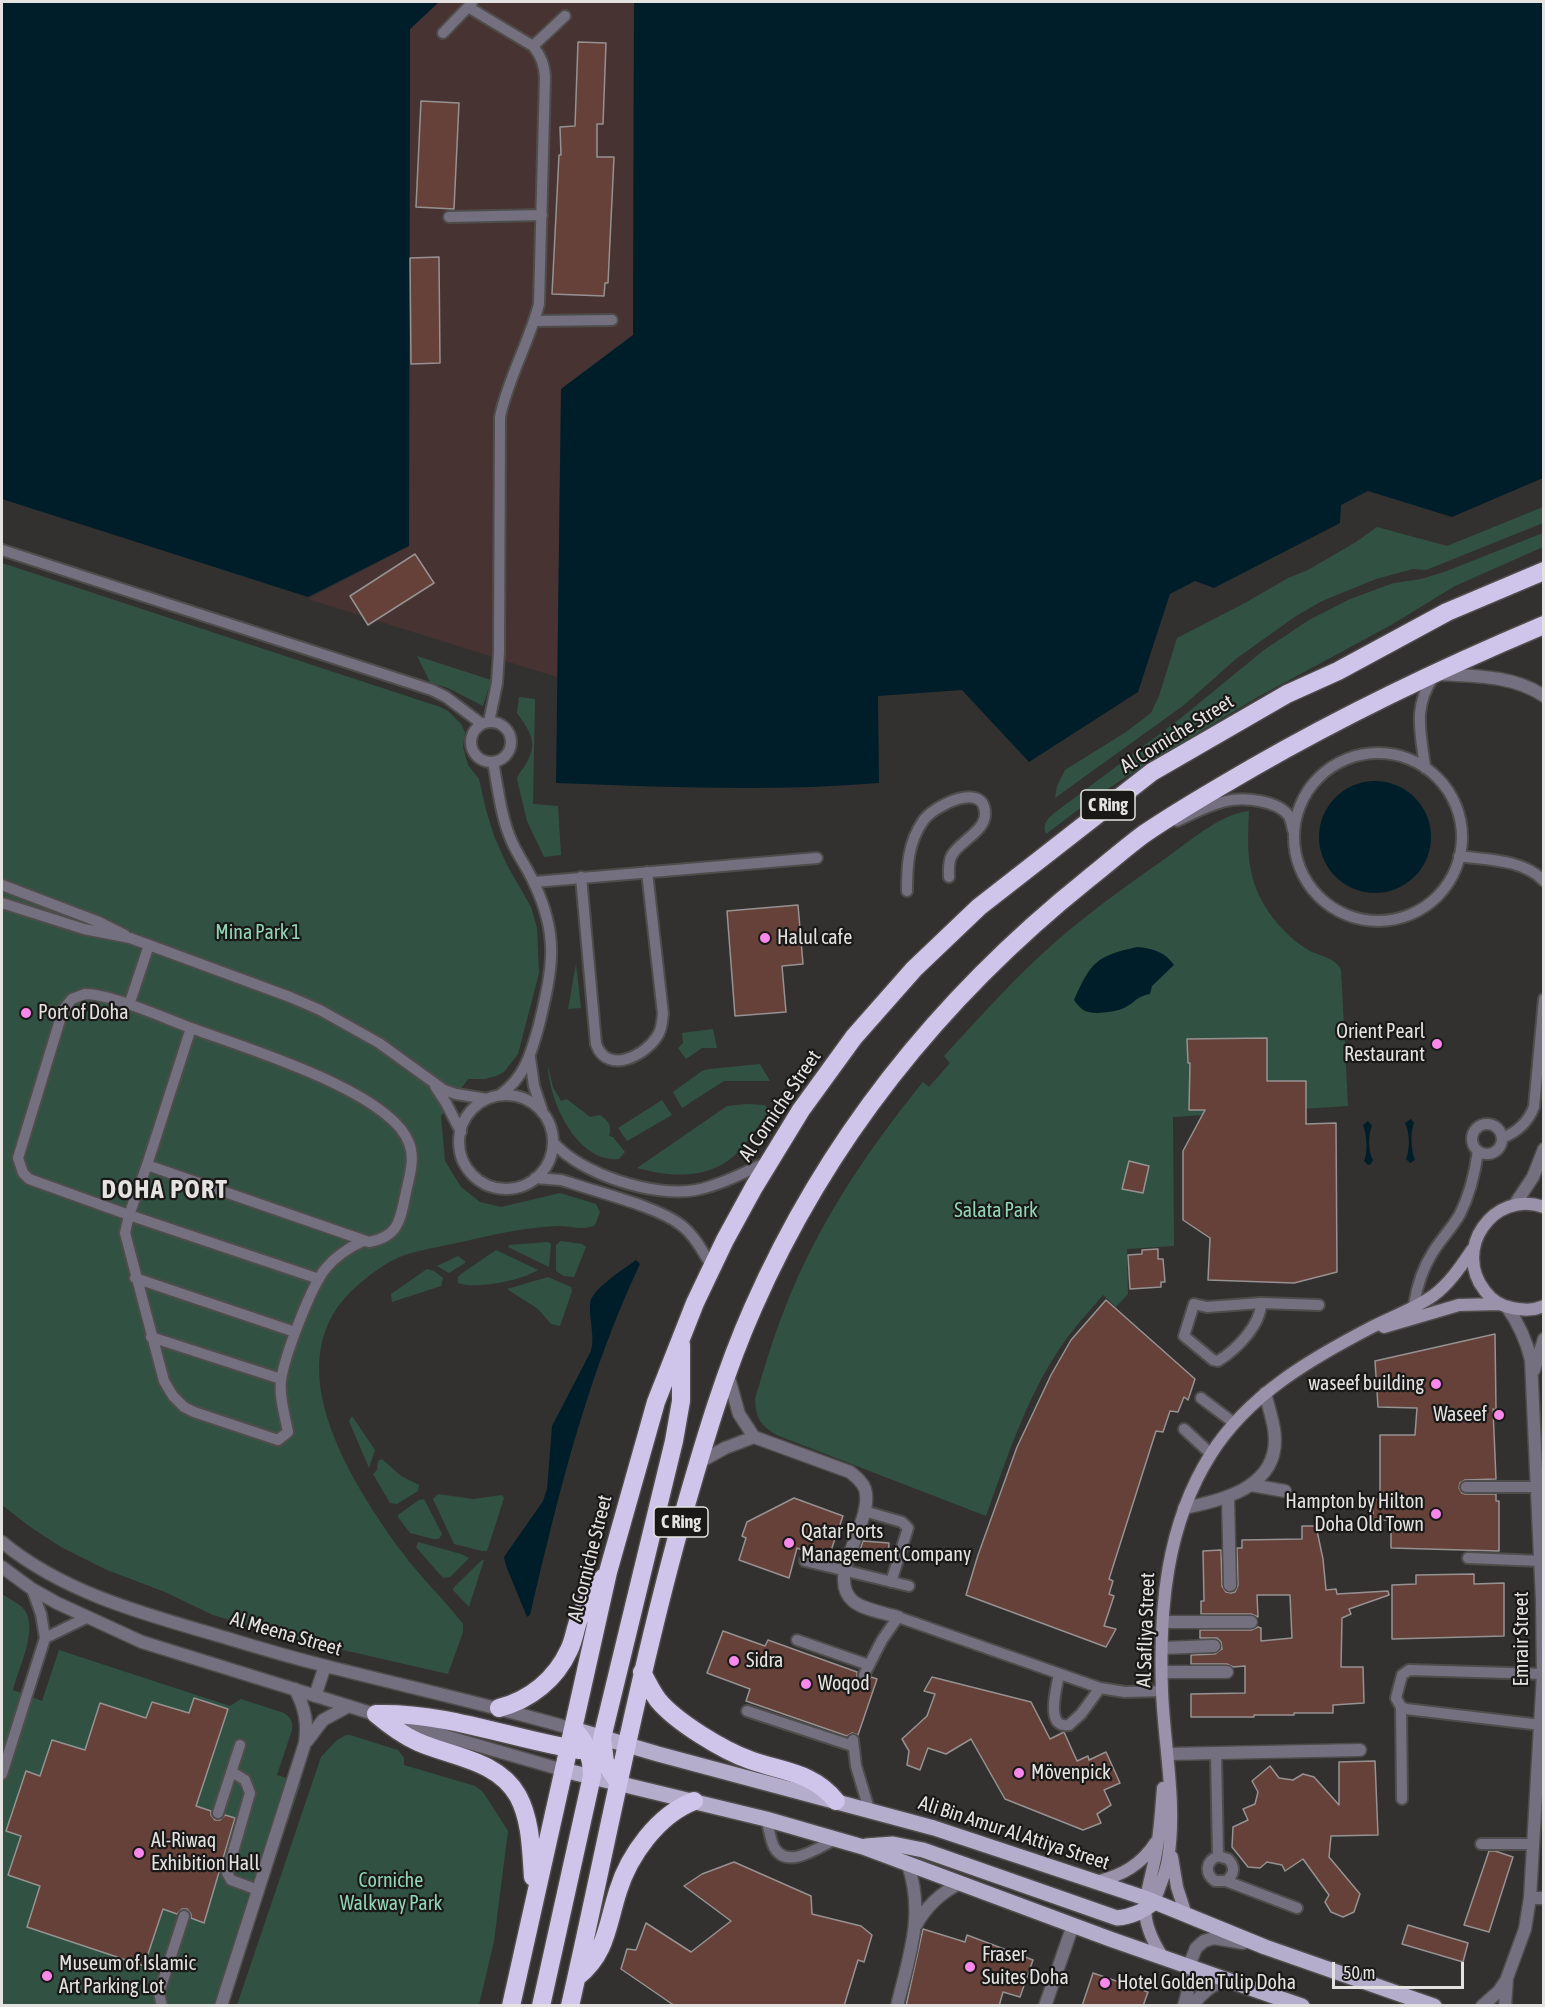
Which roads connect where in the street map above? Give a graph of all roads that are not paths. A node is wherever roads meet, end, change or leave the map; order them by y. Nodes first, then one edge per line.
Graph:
1 (471, 4) edge
2 (565, 16) dead end
3 (443, 33) dead end
4 (533, 46) junction
5 (542, 215) junction
6 (449, 217) dead end
7 (612, 320) dead end
8 (535, 321) junction
9 (2, 550) edge
10 (1544, 571) edge
11 (1544, 625) edge
12 (1436, 674) junction
13 (1544, 696) edge
14 (486, 723) junction
15 (493, 762) junction
16 (1425, 768) junction
17 (1294, 831) junction
18 (1143, 835) junction
19 (1459, 856) junction
20 (817, 858) dead end
21 (647, 872) junction
22 (581, 877) junction
23 (949, 877) dead end
24 (1544, 881) edge
25 (534, 882) junction
26 (2, 885) edge
27 (907, 891) dead end
28 (2, 903) edge
29 (130, 938) junction
30 (149, 945) junction
31 (1544, 999) edge
32 (129, 1005) junction
33 (190, 1028) junction
34 (530, 1058) junction
35 (433, 1083) junction
36 (500, 1095) junction
37 (487, 1099) junction
38 (544, 1113) junction
39 (460, 1132) junction
40 (1503, 1138) junction
41 (553, 1142) junction
42 (1544, 1149) edge
43 (1478, 1151) junction
44 (769, 1161) junction
45 (147, 1165) junction
46 (536, 1178) junction
47 (1515, 1204) junction
48 (1544, 1206) edge
49 (129, 1215) junction
50 (363, 1241) junction
51 (1472, 1250) junction
52 (712, 1267) junction
53 (135, 1278) junction
54 (319, 1278) junction
55 (1261, 1303) junction
56 (1319, 1305) dead end
57 (1414, 1305) junction
58 (1503, 1305) junction
59 (1544, 1306) edge
60 (296, 1332) junction
61 (1357, 1335) junction
62 (151, 1337) junction
63 (680, 1340) junction
64 (1544, 1340) edge
65 (728, 1374) junction
66 (281, 1379) junction
67 (1531, 1379) junction
68 (1265, 1394) junction
69 (1201, 1398) dead end
70 (1234, 1423) junction
71 (1184, 1430) dead end
72 (754, 1437) junction
73 (1211, 1454) junction
74 (698, 1463) junction
75 (1251, 1485) junction
76 (1466, 1487) dead end
77 (1536, 1487) junction
78 (1285, 1491) dead end
79 (1228, 1498) junction
80 (1184, 1508) junction
81 (864, 1511) junction
82 (2, 1542) edge
83 (1468, 1558) dead end
84 (805, 1561) dead end
85 (1540, 1561) junction
86 (2, 1566) edge
87 (845, 1569) junction
88 (608, 1572) junction
89 (891, 1582) junction
90 (1230, 1585) dead end
91 (909, 1586) dead end
92 (32, 1589) junction
93 (86, 1617) junction
94 (898, 1617) junction
95 (1163, 1622) junction
96 (1251, 1622) dead end
97 (45, 1638) junction
98 (796, 1640) dead end
99 (1214, 1646) dead end
100 (1163, 1648) junction
101 (325, 1666) junction
102 (642, 1672) junction
103 (1162, 1672) junction
104 (1227, 1672) dead end
105 (1059, 1674) junction
106 (1543, 1674) edge
107 (1100, 1688) junction
108 (295, 1689) junction
109 (1162, 1691) junction
110 (315, 1696) junction
111 (349, 1706) junction
112 (1401, 1707) junction
113 (499, 1708) junction
114 (747, 1712) dead end
115 (376, 1714) junction
116 (1540, 1725) junction
117 (573, 1729) junction
118 (305, 1743) junction
119 (240, 1745) dead end
120 (626, 1745) junction
121 (597, 1746) junction
122 (568, 1747) junction
123 (1360, 1750) dead end
124 (1216, 1753) junction
125 (1168, 1754) junction
126 (563, 1770) junction
127 (232, 1772) junction
128 (2, 1774) edge
129 (592, 1776) junction
130 (618, 1782) junction
131 (1402, 1799) dead end
132 (694, 1801) junction
133 (836, 1801) junction
134 (869, 1809) junction
135 (218, 1813) dead end
136 (766, 1820) junction
137 (836, 1839) junction
138 (1164, 1840) junction
139 (1481, 1844) dead end
140 (1533, 1844) junction
141 (863, 1847) junction
142 (1218, 1856) junction
143 (908, 1864) junction
144 (1226, 1881) junction
145 (960, 1882) junction
146 (1096, 1882) junction
147 (258, 1890) junction
148 (1530, 1898) junction
149 (1544, 1898) edge
150 (535, 1900) junction
151 (1148, 1903) junction
152 (1297, 1908) dead end
153 (1186, 1915) junction
154 (184, 1916) dead end
155 (1072, 1925) junction
156 (916, 1926) junction
157 (1265, 1947) junction
158 (1162, 1956) junction
159 (1189, 1966) junction
160 (576, 1977) junction
161 (1507, 1978) junction
162 (1228, 1979) junction
163 (573, 2002) edge
164 (162, 2006) edge
165 (221, 2006) edge
166 (510, 2006) edge
167 (541, 2006) edge
168 (897, 2006) edge
169 (1045, 2006) edge
170 (1184, 2006) edge
171 (1192, 2006) edge
172 (1302, 2006) edge
173 (1434, 2006) edge
174 (1482, 2006) edge
175 (1505, 2006) edge

1 - 3 lane
1 - 4 lane
2 - 4 lane
4 - 5 lane
5 - 6 lane
5 - 8 lane
7 - 8 lane
8 - 14 lane
9 - 14 lane
10 - 44 highway, Al Corniche Street / C Ring
11 - 12 highway, C Ring
12 - 13 street
12 - 16 lane
12 - 18 highway, C Ring
14 - 15 lane
14 - 15 lane
15 - 25 lane
16 - 17 lane
16 - 19 lane
17 - 18 lane
17 - 19 lane
18 - 65 highway, C Ring
19 - 24 lane
20 - 21 lane
21 - 22 lane
21 - 22 lane
22 - 25 lane
23 - 27 lane
25 - 34 lane
26 - 29 lane
28 - 29 lane
29 - 30 lane
30 - 32 lane
30 - 35 lane
31 - 40 lane
32 - 33 lane
32 - 49 lane
33 - 45 lane
33 - 50 lane
34 - 36 lane
34 - 38 lane
35 - 37 lane
35 - 39 lane
36 - 37 lane
36 - 38 lane
37 - 39 lane
38 - 41 lane
39 - 46 lane
40 - 43 lane
40 - 43 lane
41 - 44 lane
41 - 46 lane
42 - 47 street
43 - 57 lane
44 - 52 highway, Al Corniche Street / C Ring
45 - 49 lane
45 - 50 lane
46 - 52 lane
47 - 48 street
47 - 51 street, Al Safliya Street
49 - 53 lane
49 - 54 lane
50 - 54 lane
51 - 57 street, Al Safliya Street
51 - 58 street
52 - 63 highway, Al Corniche Street / C Ring
53 - 60 lane
53 - 62 lane
54 - 60 lane
55 - 55 lane
55 - 56 lane
57 - 61 street, Al Safliya Street
58 - 59 street, Al Safliya Street
58 - 61 street, Al Safliya Street
58 - 67 street, Emrair Street
60 - 66 lane
61 - 68 street, Al Safliya Street
62 - 66 lane
62 - 66 lane
63 - 88 highway, Al Corniche Street / C Ring
63 - 121 highway
64 - 67 street, Emrair Street
65 - 72 street
65 - 74 highway, C Ring
67 - 77 street, Emrair Street
68 - 70 street, Al Safliya Street
68 - 75 street
69 - 70 lane
70 - 73 street, Al Safliya Street
71 - 73 lane
72 - 74 street
72 - 81 street
73 - 80 street, Al Safliya Street
74 - 102 highway, C Ring
75 - 78 street
75 - 79 street
76 - 77 lane
77 - 85 street, Emrair Street
79 - 80 street
79 - 90 street
80 - 95 street, Al Safliya Street
81 - 87 street
81 - 89 lane
82 - 101 street, Al Meena Street
83 - 85 lane
84 - 87 lane
85 - 106 street, Emrair Street
86 - 92 street
87 - 89 lane
87 - 94 street
88 - 113 highway
88 - 117 highway, Al Corniche Street / C Ring
89 - 91 lane
92 - 93 street
92 - 97 lane
93 - 97 lane
93 - 108 street
94 - 98 lane
94 - 105 lane
95 - 96 street
95 - 100 street, Al Safliya Street
97 - 128 lane
99 - 100 street
100 - 103 street, Al Safliya Street
101 - 110 street
101 - 113 street, Al Meena Street
102 - 120 highway, C Ring
102 - 133 highway
103 - 104 street
103 - 109 street, Al Safliya Street
105 - 107 lane
105 - 107 lane
106 - 112 lane
106 - 116 street, Emrair Street
107 - 109 lane
108 - 110 street
108 - 118 street
109 - 125 street, Al Safliya Street
110 - 111 street
111 - 115 street
111 - 118 street
112 - 116 lane
112 - 131 lane
113 - 117 street, Al Meena Street
114 - 134 lane
115 - 122 highway
115 - 126 street
115 - 150 highway
116 - 140 street, Emrair Street
117 - 121 highway
117 - 122 highway, Al Corniche Street / C Ring
118 - 147 street
119 - 127 lane
120 - 121 highway
120 - 130 highway, C Ring
120 - 133 main road, Ali Bin Amur Al Attiya Street
121 - 122 highway
121 - 129 highway
121 - 130 highway
122 - 126 highway, Al Corniche Street / C Ring
123 - 124 street
124 - 125 street
124 - 142 lane
125 - 138 street, Al Safliya Street
126 - 129 main road
126 - 150 highway, Al Corniche Street / C Ring
127 - 135 lane
127 - 147 lane
129 - 130 main road
129 - 167 highway
130 - 132 main road
130 - 160 highway, C Ring
132 - 136 main road
132 - 160 highway
133 - 134 main road, Ali Bin Amur Al Attiya Street
134 - 146 main road, Ali Bin Amur Al Attiya Street
136 - 137 main road
136 - 137 lane
137 - 141 main road
138 - 146 street
138 - 151 street, Al Safliya Street
138 - 153 street
139 - 140 lane
140 - 148 street, Emrair Street
141 - 143 main road
141 - 151 main road
142 - 144 lane
142 - 144 lane
143 - 145 main road
143 - 156 street
144 - 152 lane
145 - 155 main road
145 - 156 street
146 - 151 main road, Ali Bin Amur Al Attiya Street
147 - 165 street
148 - 149 street
148 - 161 street, Emrair Street
150 - 166 highway, Al Corniche Street / C Ring
151 - 153 main road, Ali Bin Amur Al Attiya Street
151 - 158 street, Al Safliya Street
153 - 157 main road, Ali Bin Amur Al Attiya Street
154 - 164 lane
155 - 158 main road
155 - 169 street
156 - 168 street
157 - 159 street
157 - 173 main road, Ali Bin Amur Al Attiya Street
158 - 159 main road
159 - 162 main road
159 - 170 street
160 - 163 highway, C Ring
161 - 174 street, Emrair Street
161 - 175 street, Emrair Street
162 - 171 street
162 - 172 main road

